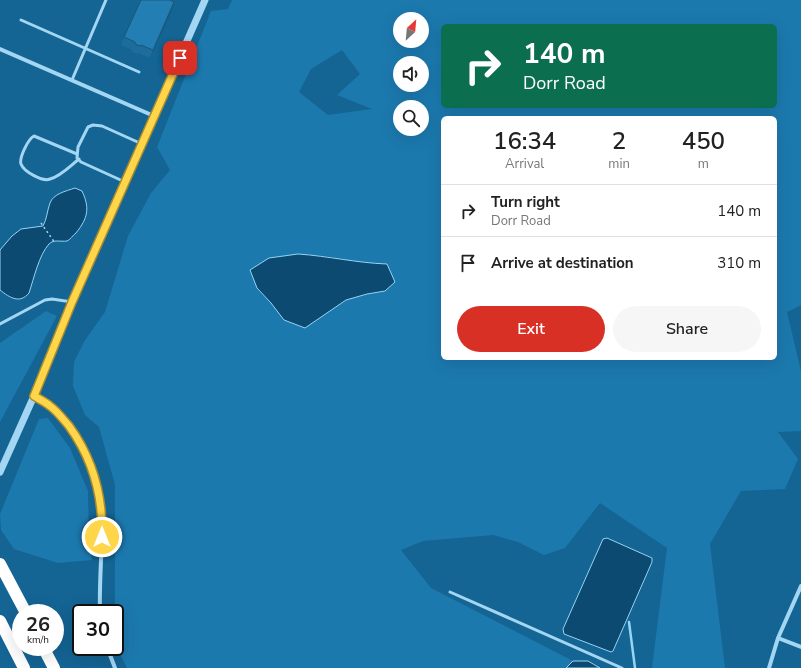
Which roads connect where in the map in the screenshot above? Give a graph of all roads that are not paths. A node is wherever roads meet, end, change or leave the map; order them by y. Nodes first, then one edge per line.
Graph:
1 (106, 0) edge
2 (205, 0) edge
3 (22, 20) dead end
4 (86, 48) junction
5 (0, 49) edge
6 (139, 72) dead end
7 (72, 80) junction
8 (154, 116) junction
9 (142, 144) junction
10 (77, 154) junction
11 (78, 159) junction
12 (125, 182) junction
13 (72, 302) junction
14 (0, 324) edge
15 (34, 396) junction
16 (0, 472) edge
17 (0, 564) edge
18 (801, 586) edge
19 (450, 592) dead end
20 (21, 604) edge
21 (100, 604) edge
22 (0, 621) edge
23 (778, 638) junction
24 (801, 647) edge
25 (48, 656) edge
26 (110, 656) edge
27 (24, 668) edge
28 (54, 668) edge
29 (115, 668) edge
30 (622, 668) edge
31 (769, 668) edge

1 - 4 lane
2 - 8 street
3 - 4 lane
4 - 6 lane
4 - 7 lane
5 - 7 street
7 - 8 street
8 - 9 street
9 - 10 lane
9 - 12 street
10 - 11 lane
10 - 11 lane
11 - 12 lane
12 - 13 street
13 - 14 lane
13 - 15 street
15 - 16 street
15 - 21 street
17 - 20 highway
18 - 23 street
19 - 30 lane
22 - 27 highway
23 - 24 street
23 - 31 street
25 - 28 highway
26 - 29 street

